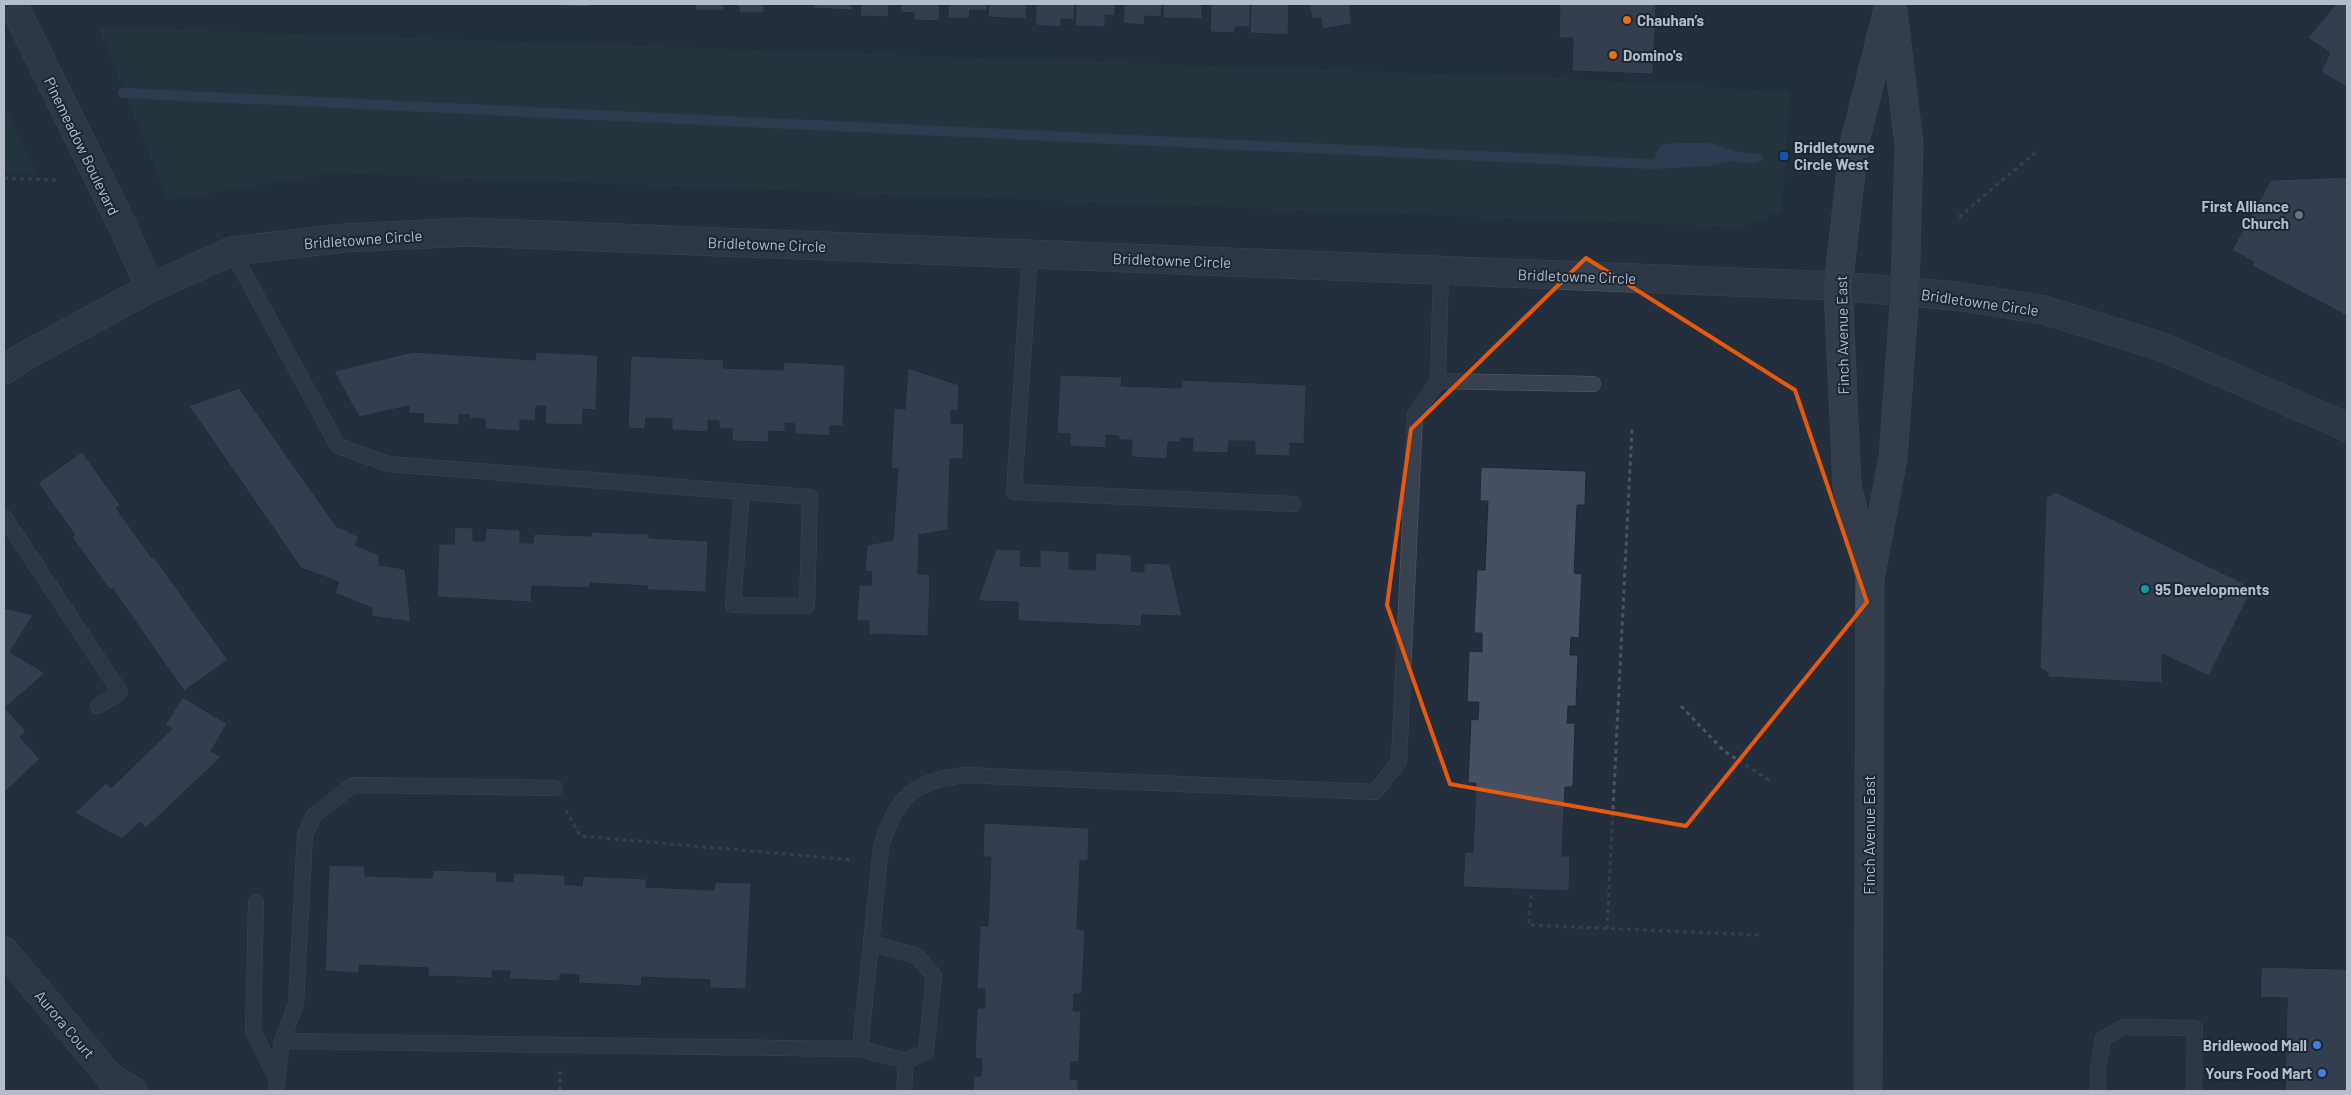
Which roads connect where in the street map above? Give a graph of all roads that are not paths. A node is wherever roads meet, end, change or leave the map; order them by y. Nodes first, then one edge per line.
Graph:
1 (13, 4) edge
2 (1891, 4) edge
3 (232, 251) junction
4 (1030, 254) junction
5 (1441, 270) junction
6 (1838, 286) junction
7 (150, 288) junction
8 (1905, 291) junction
9 (4, 370) edge
10 (1438, 381) junction
11 (1593, 384) dead end
12 (2347, 426) edge
13 (742, 492) junction
14 (1293, 504) dead end
15 (4, 517) edge
16 (1870, 578) junction
17 (98, 706) dead end
18 (554, 788) road end
19 (256, 902) dead end
20 (871, 943) junction
21 (4, 951) edge
22 (282, 1041) junction
23 (860, 1049) junction
24 (906, 1061) junction
25 (276, 1085) edge
26 (133, 1091) edge
27 (904, 1091) edge
28 (1868, 1091) edge
29 (2098, 1091) edge
30 (2194, 1091) edge

1 - 7 street, Pinemeadow Boulevard
2 - 6 main road, Finch Avenue East
2 - 8 main road, Finch Avenue East
3 - 4 street, Bridletowne Circle
3 - 7 street, Bridletowne Circle
3 - 13 lane
4 - 5 street, Bridletowne Circle
4 - 14 lane
5 - 6 street, Bridletowne Circle
5 - 10 lane
6 - 8 street, Bridletowne Circle
6 - 16 main road, Finch Avenue East
7 - 9 street, Bridletowne Circle
8 - 12 street, Bridletowne Circle
8 - 16 main road, Finch Avenue East
10 - 11 lane
10 - 20 lane
13 - 13 lane
15 - 17 lane
16 - 28 main road, Finch Avenue East
18 - 22 lane
19 - 25 lane
20 - 23 lane
20 - 24 lane
21 - 26 street, Aurora Court
22 - 23 lane
22 - 25 lane
23 - 24 lane
24 - 27 lane
29 - 30 lane

